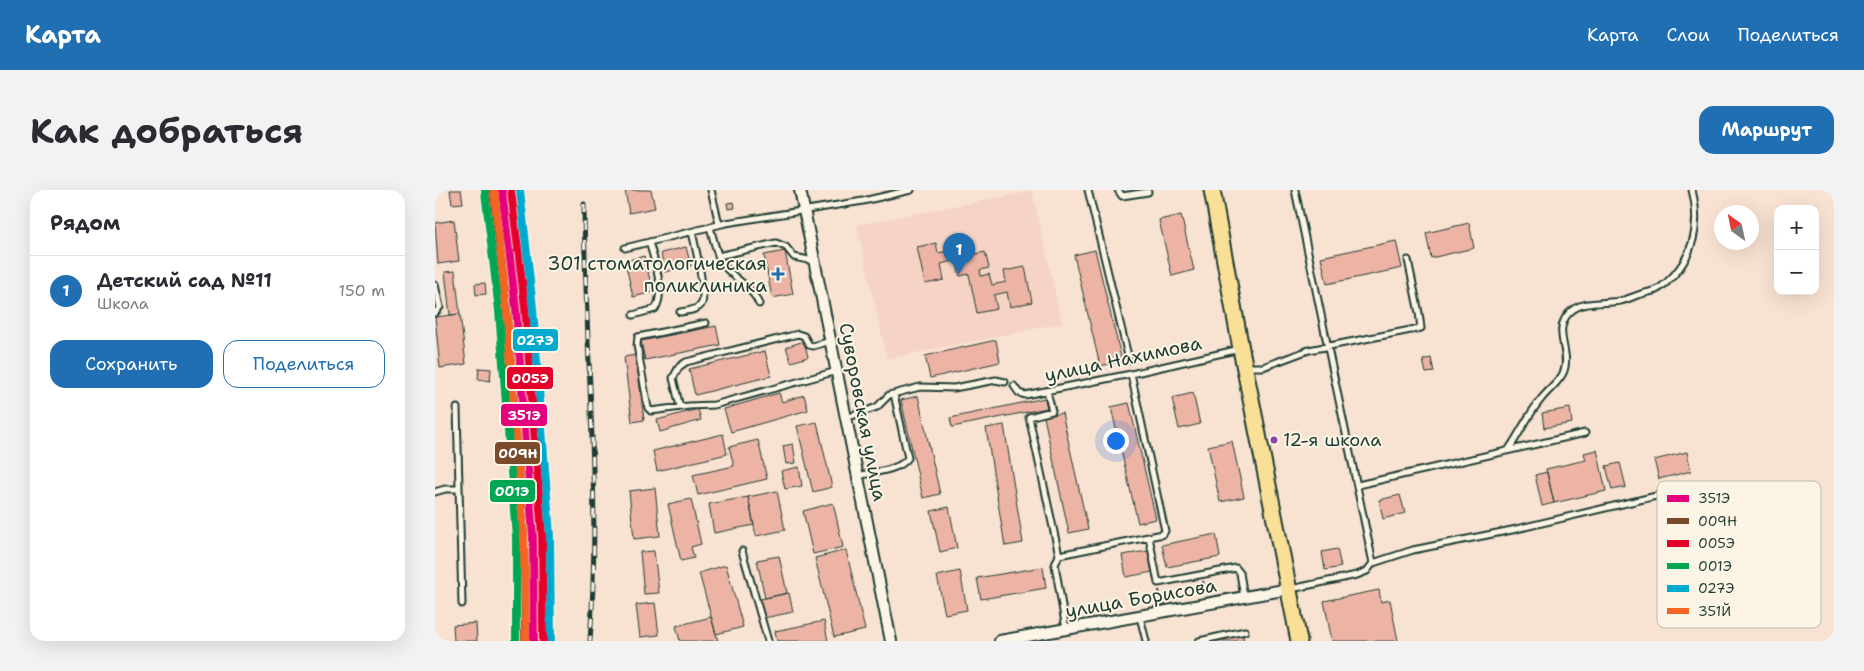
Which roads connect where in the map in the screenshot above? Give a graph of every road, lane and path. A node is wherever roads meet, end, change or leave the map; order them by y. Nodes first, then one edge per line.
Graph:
1 (711, 190) edge
2 (800, 190) edge
3 (911, 190) edge
4 (1088, 190) edge
5 (1118, 190) edge
6 (1212, 190) edge
7 (1295, 190) edge
8 (1693, 190) edge
9 (1148, 192) dead end
10 (805, 210) junction
11 (719, 224) junction
12 (710, 227) junction
13 (692, 232) junction
14 (649, 242) junction
15 (625, 248) dead end
16 (718, 256) junction
17 (1407, 260) dead end
18 (815, 261) junction
19 (435, 284) edge
20 (759, 304) dead end
21 (680, 312) dead end
22 (435, 313) edge
23 (633, 315) dead end
24 (706, 323) dead end
25 (831, 341) junction
26 (1328, 346) junction
27 (1241, 349) junction
28 (1129, 360) dead end
29 (1244, 367) junction
30 (837, 371) junction
31 (1131, 374) junction
32 (1005, 382) dead end
33 (1014, 386) dead end
34 (1047, 391) junction
35 (894, 394) junction
36 (680, 407) junction
37 (457, 408) dead end
38 (846, 418) junction
39 (1585, 433) dead end
40 (1509, 450) junction
41 (857, 476) junction
42 (1358, 485) junction
43 (459, 489) junction
44 (435, 492) edge
45 (1657, 496) edge
46 (1149, 537) junction
47 (742, 551) dead end
48 (1059, 555) junction
49 (1373, 563) junction
50 (1202, 574) junction
51 (1157, 583) junction
52 (1289, 589) junction
53 (1244, 597) junction
54 (462, 604) dead end
55 (1208, 604) junction
56 (1163, 612) junction
57 (1140, 617) junction
58 (1066, 629) junction
59 (1245, 631) dead end
60 (1019, 639) edge
61 (768, 641) edge
62 (891, 641) edge
63 (1000, 641) edge
64 (1146, 641) edge
65 (1199, 641) edge
66 (1299, 641) edge

1 - 11 lane
2 - 10 street, Суворовская улица
3 - 10 lane
4 - 28 lane
5 - 9 lane
6 - 27 main road
7 - 26 lane
8 - 40 lane
10 - 11 lane
10 - 18 street, Суворовская улица
11 - 12 lane
12 - 13 lane
12 - 16 lane
13 - 14 lane
13 - 21 lane
14 - 15 lane
14 - 23 lane
16 - 18 lane
16 - 20 lane
17 - 26 lane
18 - 25 street, Суворовская улица
19 - 22 lane
24 - 36 lane
25 - 30 street, Суворовская улица
25 - 36 lane
26 - 29 lane
26 - 42 lane
27 - 29 main road
27 - 31 lane, улица Нахимова
29 - 52 main road
30 - 36 lane
30 - 38 street, Суворовская улица
31 - 34 lane, улица Нахимова
31 - 46 lane
32 - 35 lane
33 - 34 lane, улица Нахимова
34 - 48 lane
35 - 38 lane
35 - 41 lane
37 - 43 lane
38 - 41 street, Суворовская улица
39 - 40 lane
40 - 42 lane
41 - 62 street, Суворовская улица
42 - 49 lane
43 - 44 lane
43 - 54 lane
45 - 49 lane
46 - 48 lane
46 - 51 lane
47 - 61 lane
48 - 58 lane
49 - 52 lane
50 - 51 lane
50 - 53 lane
50 - 55 path
51 - 56 path
52 - 53 street, улица Борисова
52 - 66 main road
53 - 55 street, улица Борисова
55 - 56 street, улица Борисова
56 - 57 street, улица Борисова
57 - 58 street, улица Борисова
57 - 64 lane
58 - 60 street, улица Борисова
59 - 65 lane
60 - 63 street, улица Борисова

